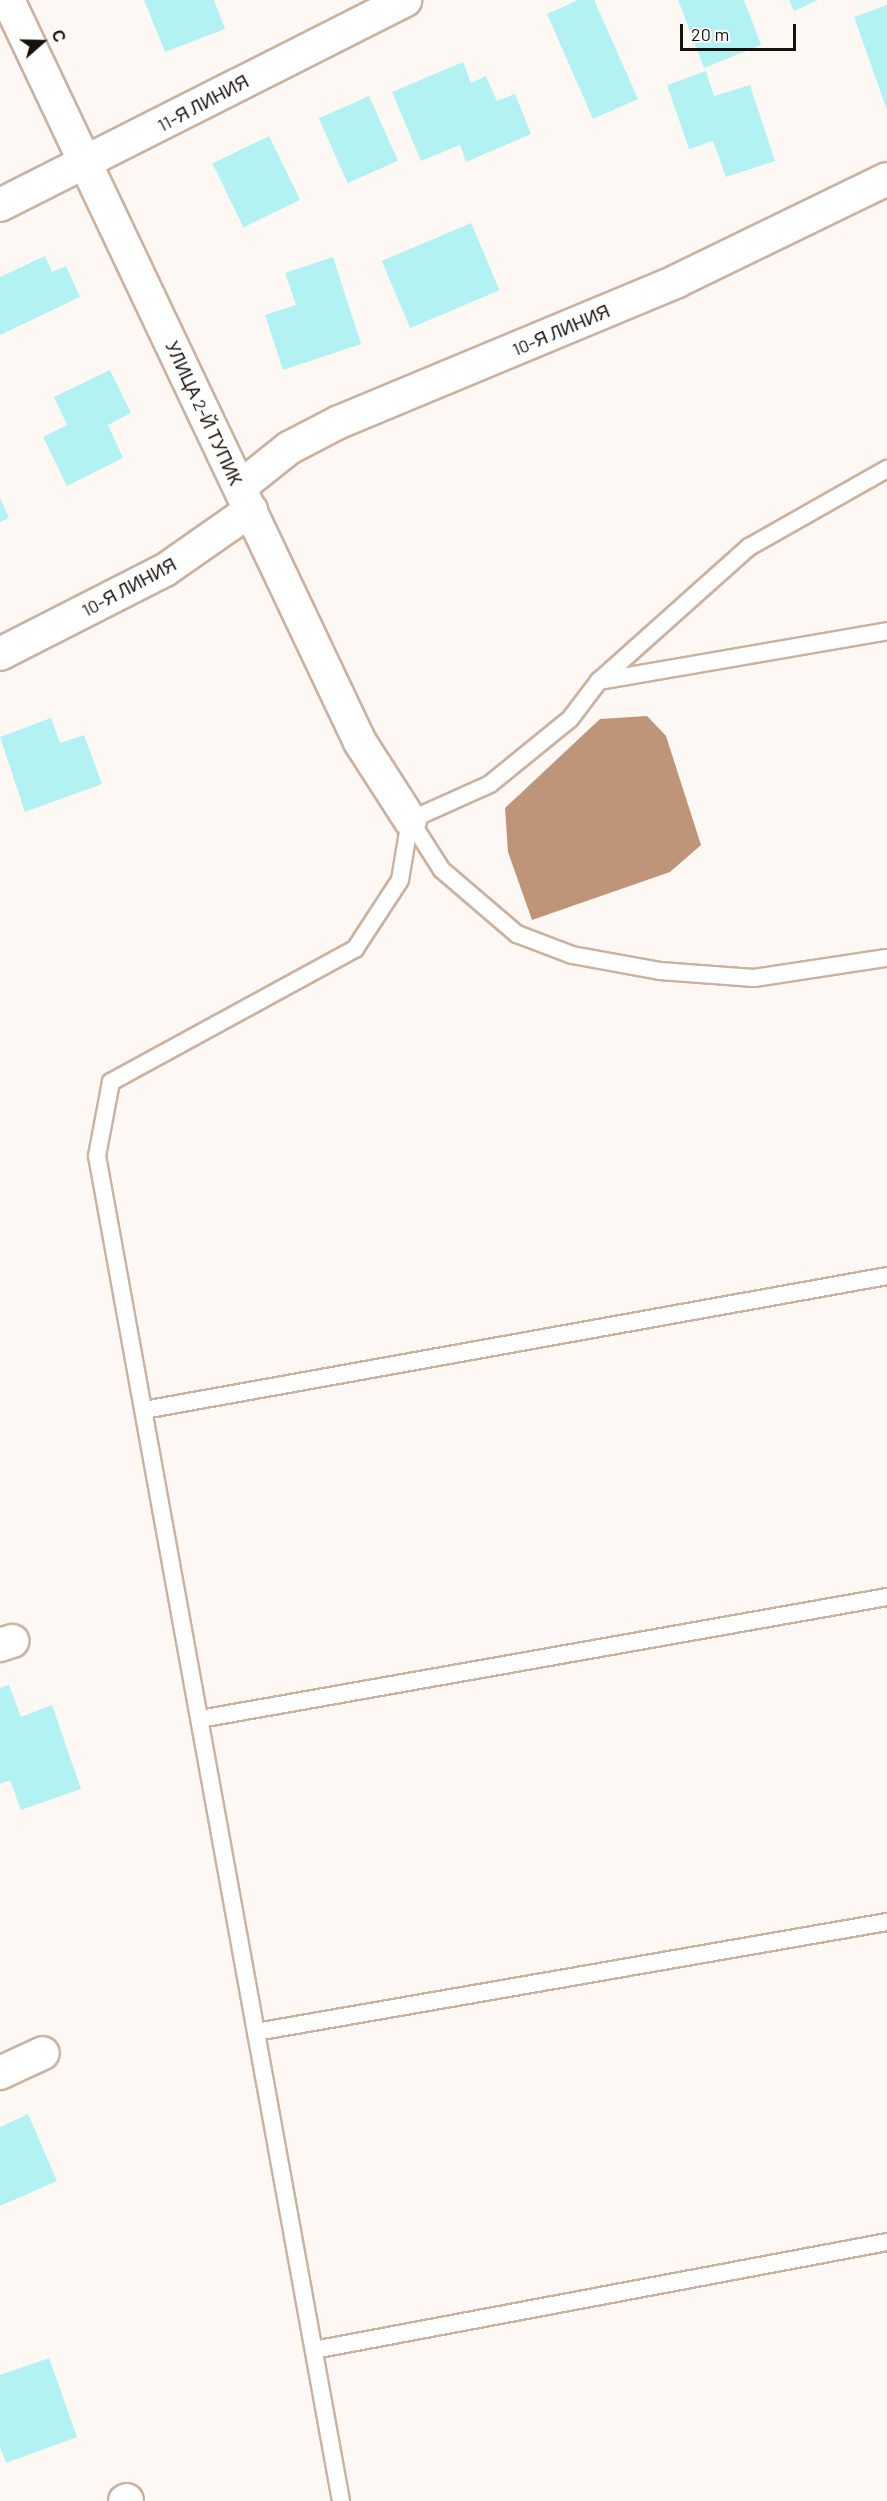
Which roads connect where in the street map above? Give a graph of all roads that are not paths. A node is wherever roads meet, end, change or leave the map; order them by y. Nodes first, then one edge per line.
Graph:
1 (8, 0) edge
2 (405, 0) edge
3 (86, 164) junction
4 (887, 179) edge
5 (0, 205) edge
6 (887, 469) edge
7 (245, 498) junction
8 (887, 631) edge
9 (0, 654) edge
10 (599, 681) junction
11 (410, 820) junction
12 (887, 958) edge
13 (887, 1276) edge
14 (144, 1410) junction
15 (887, 1597) edge
16 (200, 1719) junction
17 (887, 1922) edge
18 (256, 2032) junction
19 (43, 2053) dead end
20 (0, 2073) edge
21 (887, 2242) edge
22 (314, 2350) junction
23 (341, 2501) edge

1 - 3 street, УЛИЦА 2-Й ТУПИК
2 - 3 street, 11-Я ЛИНИЯ
3 - 5 street, 11-Я ЛИНИЯ
3 - 7 street, УЛИЦА 2-Й ТУПИК
4 - 7 street, 10-Я ЛИНИЯ
6 - 10 lane
7 - 9 street, 10-Я ЛИНИЯ
7 - 11 street, УЛИЦА 2-Й ТУПИК
8 - 10 lane
10 - 11 lane
11 - 12 lane
11 - 14 lane
13 - 14 lane
14 - 16 lane
15 - 16 lane
16 - 18 lane
17 - 18 lane
18 - 22 lane
19 - 20 street
21 - 22 lane
22 - 23 lane

